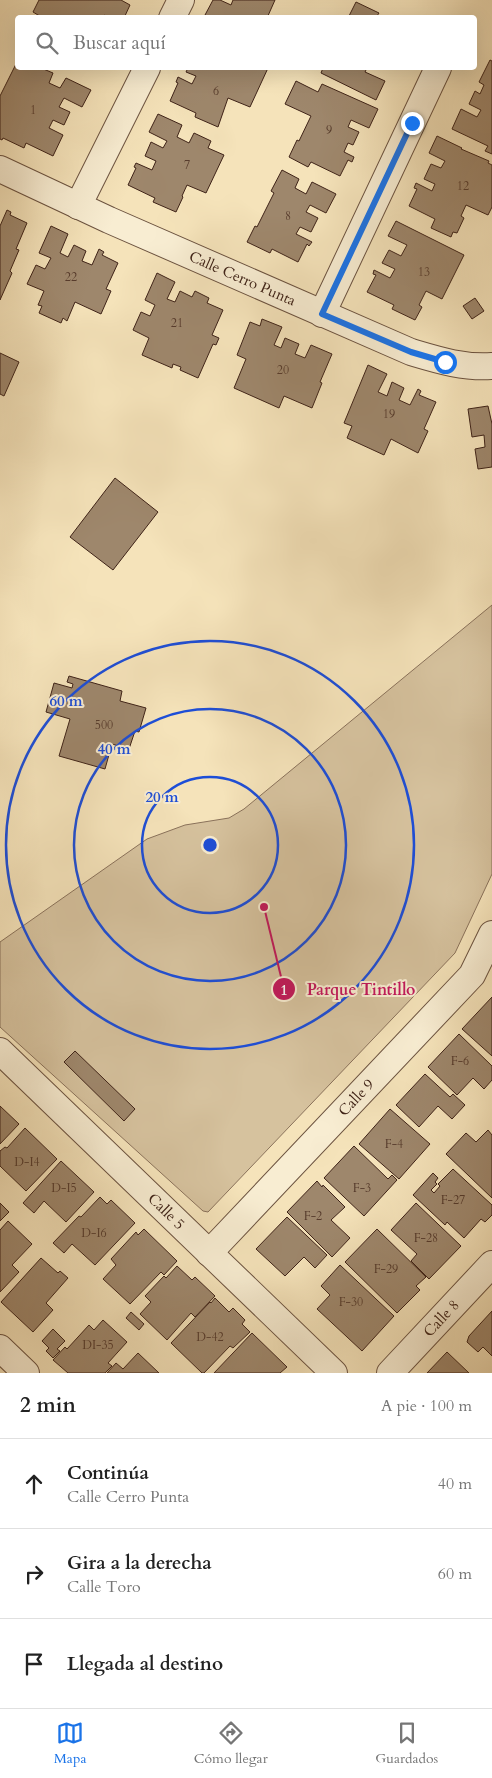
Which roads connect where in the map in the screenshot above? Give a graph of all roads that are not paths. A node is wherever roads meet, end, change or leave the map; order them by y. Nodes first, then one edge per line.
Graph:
1 (180, 0) edge
2 (173, 15) edge
3 (146, 70) edge
4 (437, 70) edge
5 (0, 169) edge
6 (78, 206) junction
7 (322, 314) junction
8 (492, 366) edge
9 (492, 934) edge
10 (0, 1051) edge
11 (209, 1253) junction
12 (492, 1264) edge
13 (334, 1373) edge
14 (390, 1373) edge

1 - 2 street
3 - 6 street
4 - 7 street
5 - 6 street, Calle Cerro Punta
6 - 7 street, Calle Cerro Punta
7 - 8 street, Calle Cerro Punta
9 - 11 street, Calle 9
10 - 11 street, Calle 5
11 - 13 street, Calle 5
12 - 14 street, Calle 8

